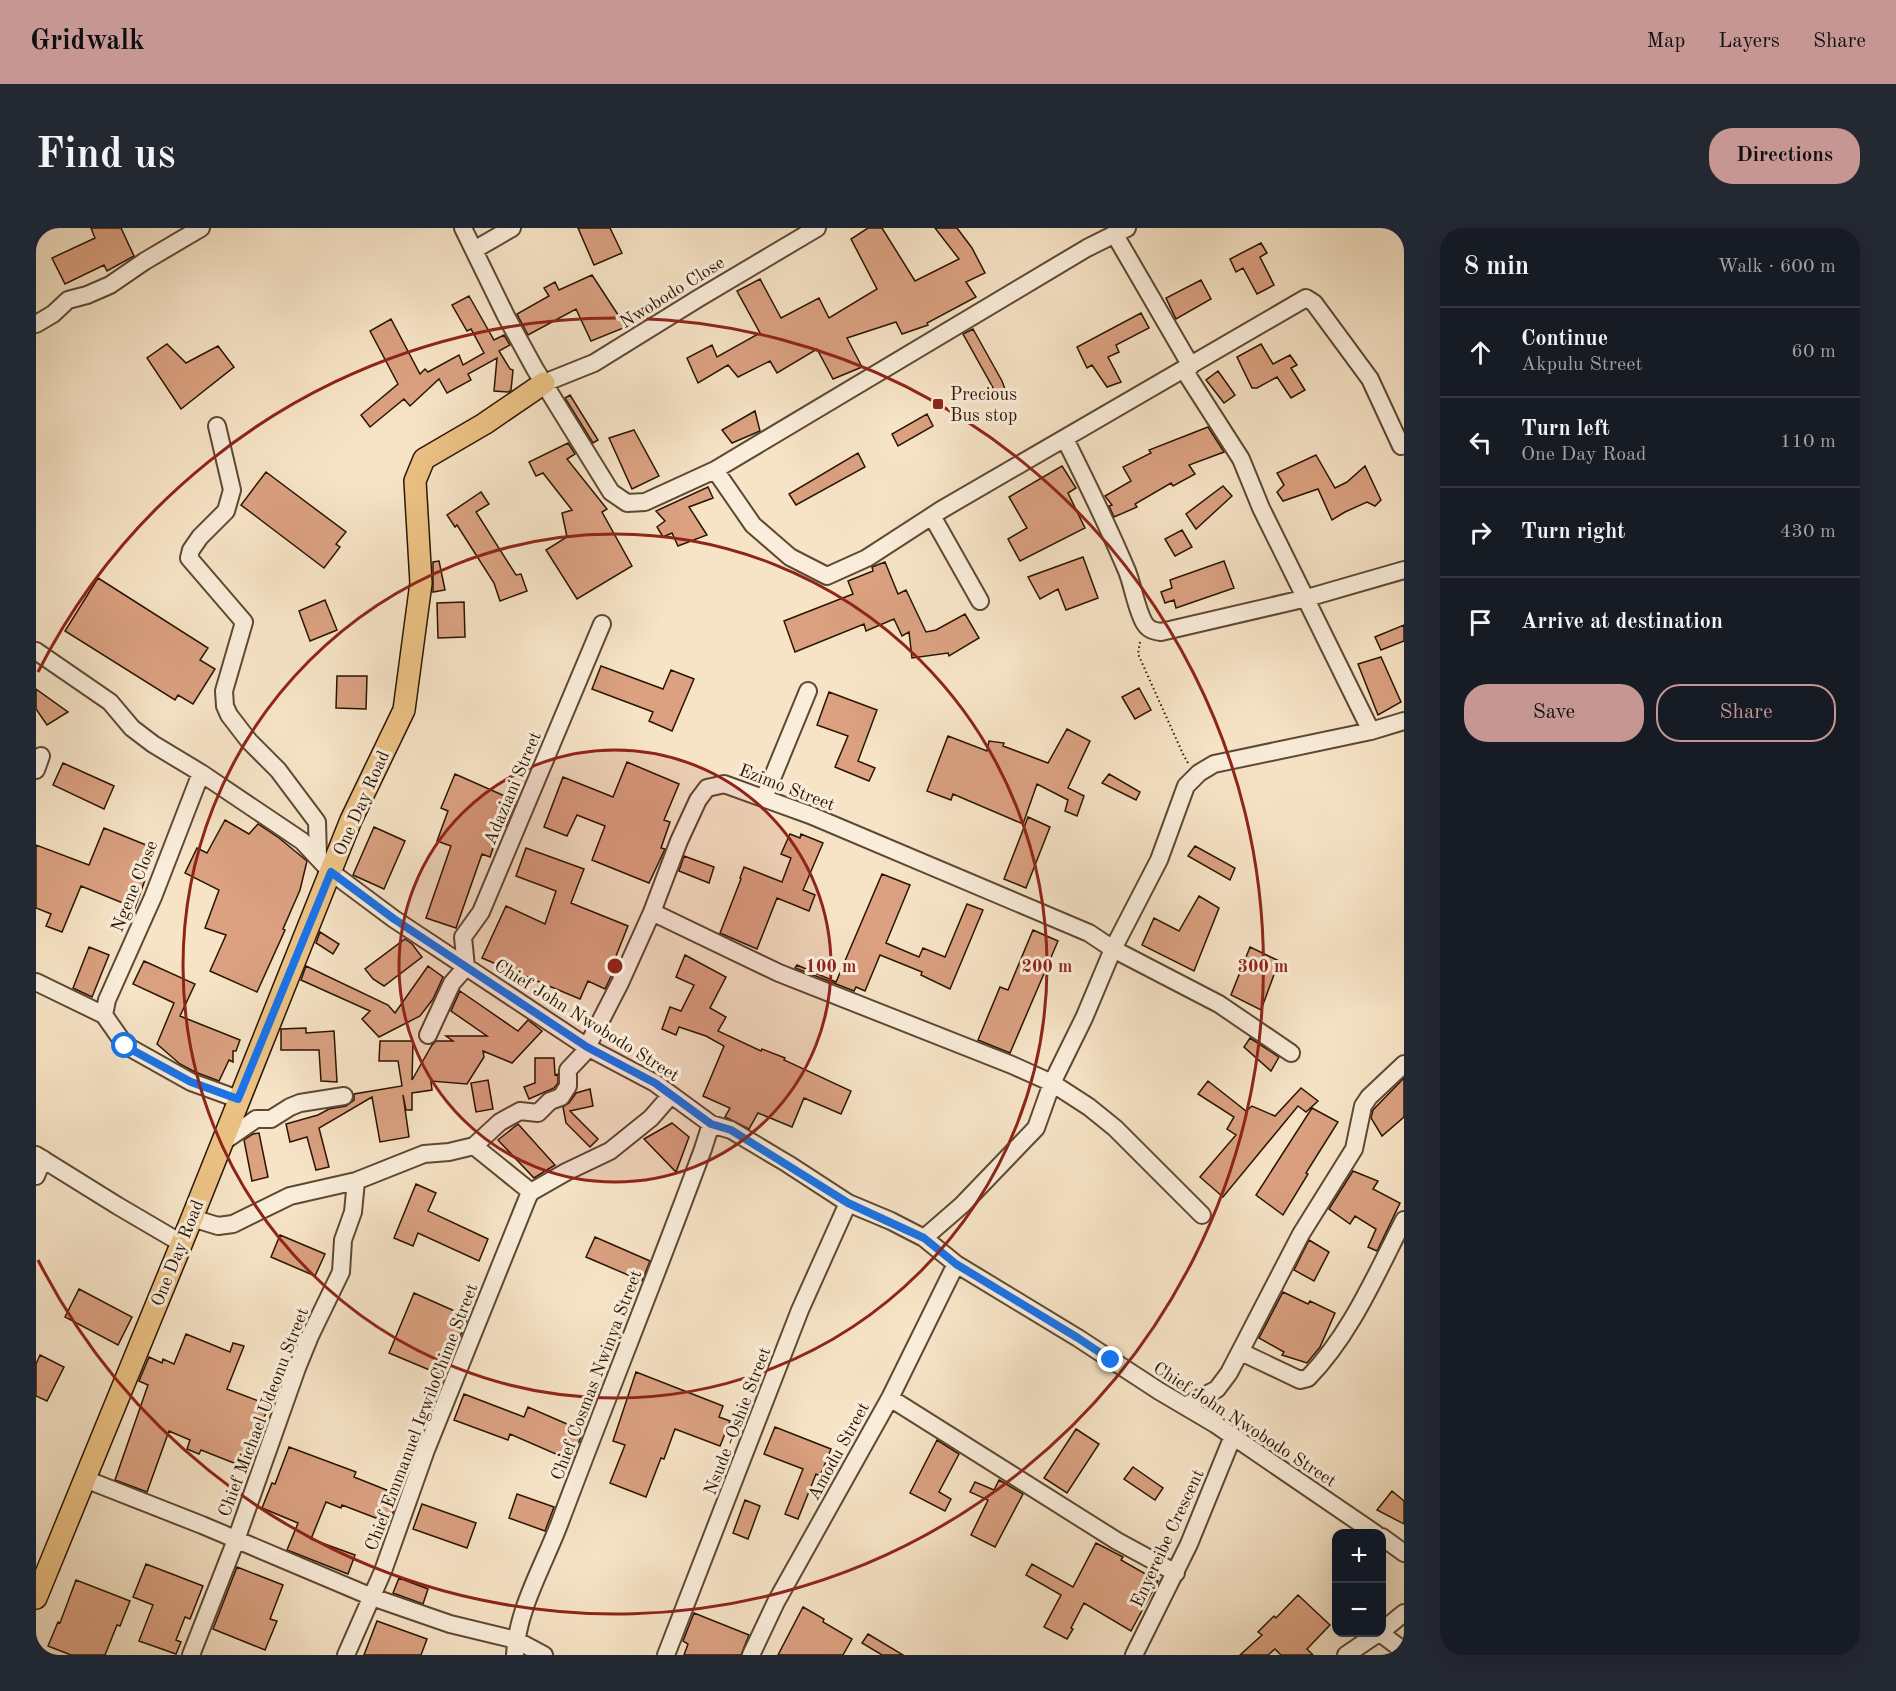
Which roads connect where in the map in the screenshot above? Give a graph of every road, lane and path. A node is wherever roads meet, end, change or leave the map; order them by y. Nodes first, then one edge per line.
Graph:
1 (201, 228) edge
2 (463, 228) edge
3 (512, 228) edge
4 (818, 228) edge
5 (1121, 231) edge
6 (474, 250) junction
7 (36, 324) edge
8 (1188, 368) junction
9 (544, 383) junction
10 (217, 426) dead end
11 (1065, 440) junction
12 (1401, 446) dead end
13 (715, 470) junction
14 (932, 516) junction
15 (1404, 570) edge
16 (1306, 598) junction
17 (980, 601) dead end
18 (602, 624) dead end
19 (1148, 628) junction
20 (39, 658) edge
21 (808, 691) dead end
22 (1404, 721) edge
23 (1371, 731) junction
24 (201, 772) junction
25 (1197, 775) junction
26 (764, 798) junction
27 (324, 864) junction
28 (652, 912) junction
29 (1113, 949) junction
30 (466, 967) junction
31 (36, 982) edge
32 (104, 1015) junction
33 (428, 1035) dead end
34 (587, 1047) junction
35 (1291, 1053) dead end
36 (1404, 1064) edge
37 (1052, 1083) junction
38 (671, 1095) junction
39 (344, 1096) dead end
40 (238, 1099) junction
41 (711, 1124) junction
42 (220, 1145) junction
43 (474, 1146) junction
44 (39, 1157) edge
45 (36, 1176) edge
46 (356, 1181) junction
47 (531, 1192) junction
48 (848, 1203) junction
49 (1202, 1215) dead end
50 (192, 1218) junction
51 (1404, 1220) edge
52 (924, 1238) junction
53 (181, 1243) junction
54 (956, 1264) junction
55 (1241, 1352) junction
56 (890, 1398) junction
57 (1185, 1406) junction
58 (1233, 1436) junction
59 (85, 1479) junction
60 (1370, 1529) edge
61 (236, 1540) junction
62 (1386, 1540) edge
63 (1404, 1552) edge
64 (1176, 1573) junction
65 (372, 1597) junction
66 (36, 1598) edge
67 (1404, 1613) edge
68 (1386, 1627) edge
69 (1373, 1637) edge
70 (1386, 1637) edge
71 (515, 1647) edge
72 (1404, 1651) edge
73 (191, 1655) edge
74 (346, 1655) edge
75 (544, 1655) edge
76 (666, 1655) edge
77 (751, 1655) edge
78 (1134, 1655) edge
79 (1346, 1655) edge

1 - 7 street
2 - 6 street
3 - 6 street
4 - 9 street, Nwobodo Close
5 - 8 street
5 - 13 street
6 - 9 street
8 - 11 street
8 - 12 street
8 - 16 street
9 - 13 street
9 - 27 main road, One Day Road
10 - 27 street
11 - 14 street
11 - 19 street
13 - 14 street
14 - 17 street
15 - 16 street
16 - 19 street
16 - 23 street
18 - 30 street, Adaziani Street
19 - 25 path
20 - 24 street, Chief John Nwobodo Street
21 - 26 street
22 - 23 street
23 - 25 street
24 - 27 street, Chief John Nwobodo Street
24 - 32 street, Ngene Close
25 - 29 street
26 - 28 street, Ezimo Street
26 - 29 street, Ezimo Street
27 - 30 street, Chief John Nwobodo Street
27 - 40 main road, One Day Road
28 - 34 street, Ezimo Street
28 - 37 street
29 - 35 street, Ezimo Street
29 - 37 street
30 - 33 street
30 - 34 street, Chief John Nwobodo Street
31 - 32 street
32 - 40 street
34 - 38 street, Chief John Nwobodo Street
34 - 43 street, Ezimo Street
36 - 55 street
37 - 49 street
37 - 52 street
38 - 41 street, Chief John Nwobodo Street
38 - 47 street
39 - 42 street
40 - 42 main road, One Day Road
41 - 48 street, Chief John Nwobodo Street
41 - 71 street, Chief Cosmas Nwinya Street
42 - 50 main road, One Day Road
43 - 46 street
43 - 47 street
44 - 45 street
44 - 53 street
46 - 50 street
46 - 61 street, Chief Michael Udeonu Street
47 - 65 street, Chief Emmanuel IgwiloChime Street
48 - 52 street, Chief John Nwobodo Street
48 - 76 street, Nsude -Oshie Street
50 - 53 main road, One Day Road
51 - 55 street
52 - 54 street, Chief John Nwobodo Street
53 - 59 main road, One Day Road
54 - 56 street, Amodu Street
54 - 57 street, Chief John Nwobodo Street
55 - 57 street
56 - 64 street
56 - 77 street, Amodu Street
57 - 58 street, Chief John Nwobodo Street
58 - 60 street, Chief John Nwobodo Street
58 - 64 street, Enyereibe Crescent
59 - 61 street
59 - 66 main road, One Day Road
61 - 65 street
61 - 73 street, Chief Michael Udeonu Street
62 - 63 street
64 - 78 street, Enyereibe Crescent
65 - 71 street
65 - 74 street, Chief Emmanuel IgwiloChime Street
67 - 68 street
69 - 79 street
70 - 72 street
71 - 75 street

